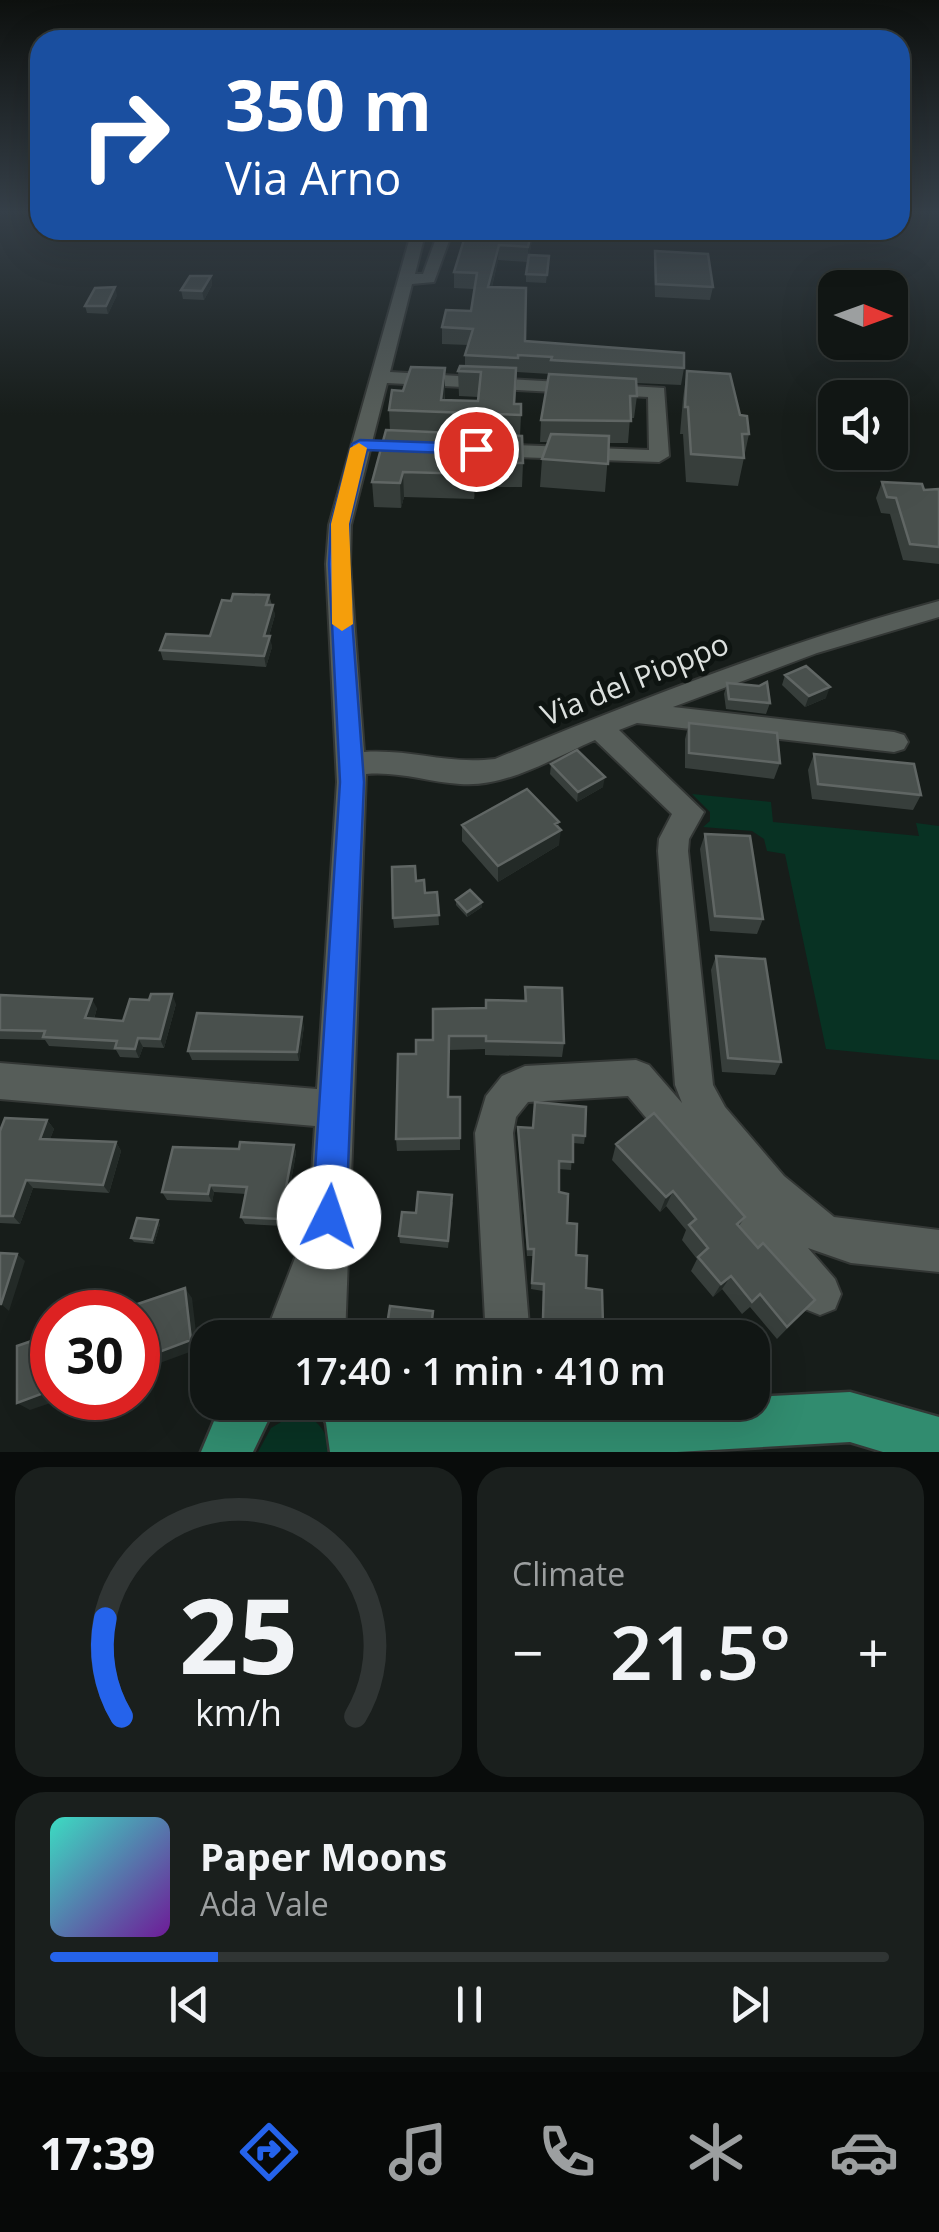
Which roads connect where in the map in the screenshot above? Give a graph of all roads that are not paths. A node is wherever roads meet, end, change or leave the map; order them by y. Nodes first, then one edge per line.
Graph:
1 (408, 279) edge
2 (379, 377) junction
3 (464, 449) edge
4 (939, 609) edge
5 (634, 713) junction
6 (599, 728) junction
7 (894, 742) dead end
8 (352, 764) junction
9 (0, 1081) edge
10 (337, 1109) junction
11 (331, 1185) junction
12 (939, 1251) edge
13 (820, 1294) dead end
14 (293, 1320) edge
15 (324, 1320) edge
16 (507, 1320) edge
17 (349, 1424) edge
18 (516, 1426) edge
19 (939, 1443) edge

1 - 2 street
2 - 3 street
2 - 8 street
4 - 5 street, Via del Pioppo
5 - 6 street, Via del Pioppo
5 - 7 street
6 - 8 street, Via del Pioppo
6 - 12 street
8 - 10 street
9 - 10 street
10 - 11 street
11 - 14 street
11 - 15 street
13 - 16 street
17 - 18 main road
18 - 19 main road

